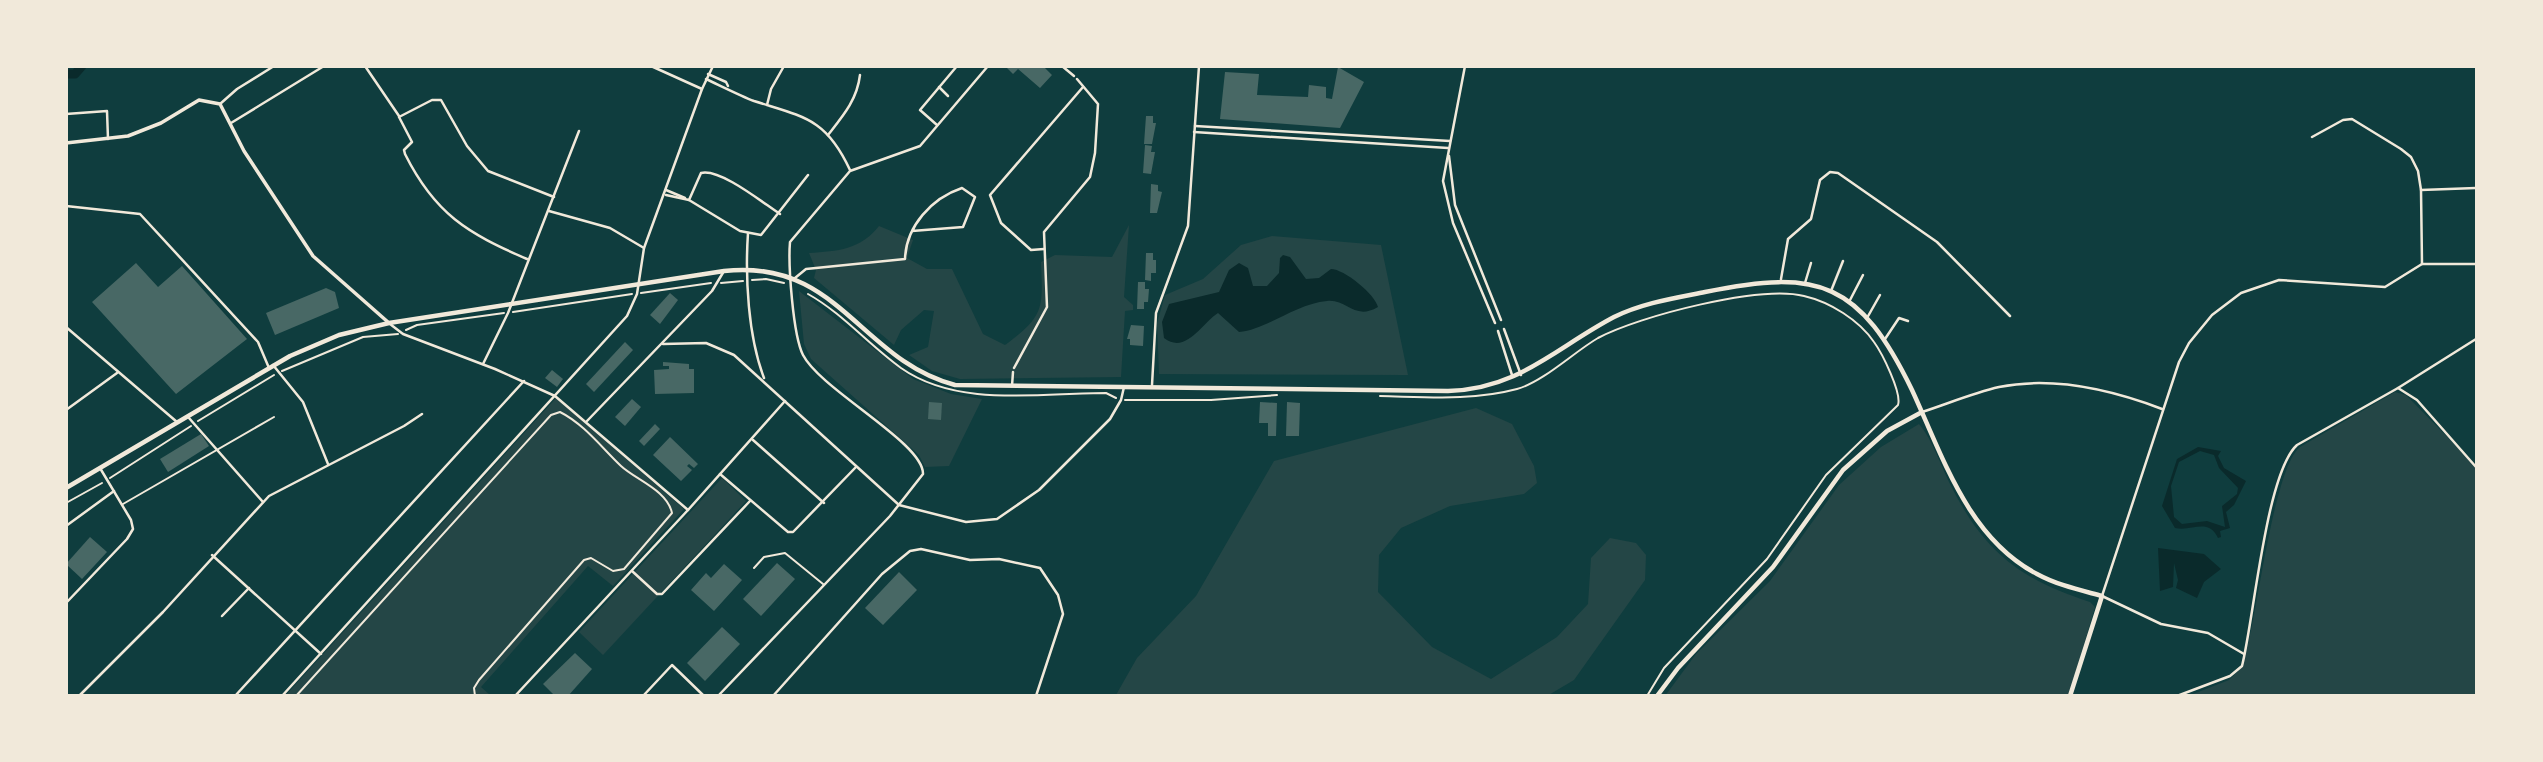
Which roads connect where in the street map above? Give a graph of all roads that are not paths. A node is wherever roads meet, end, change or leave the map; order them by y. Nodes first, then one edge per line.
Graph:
1 (274, 66) edge
2 (324, 66) edge
3 (365, 66) edge
4 (651, 66) edge
5 (713, 66) edge
6 (783, 66) edge
7 (957, 66) edge
8 (988, 66) edge
9 (1062, 66) edge
10 (1199, 66) edge
11 (1465, 66) edge
12 (708, 74) junction
13 (860, 75) dead end
14 (706, 79) junction
15 (728, 86) junction
16 (939, 87) junction
17 (1083, 87) junction
18 (702, 89) junction
19 (948, 96) dead end
20 (220, 104) junction
21 (768, 105) junction
22 (66, 114) edge
23 (399, 117) junction
24 (230, 124) junction
25 (937, 125) junction
26 (1195, 127) junction
27 (579, 131) dead end
28 (1194, 132) junction
29 (828, 135) junction
30 (2312, 137) dead end
31 (108, 139) junction
32 (1450, 141) junction
33 (66, 143) edge
34 (1448, 150) junction
35 (850, 171) junction
36 (808, 175) dead end
37 (2476, 188) edge
38 (2421, 190) junction
39 (665, 192) junction
40 (554, 197) junction
41 (687, 200) junction
42 (66, 206) edge
43 (549, 211) junction
44 (780, 214) junction
45 (912, 231) junction
46 (748, 233) junction
47 (644, 248) junction
48 (1044, 249) junction
49 (527, 260) junction
50 (1843, 261) dead end
51 (1811, 263) dead end
52 (2422, 264) junction
53 (2476, 264) edge
54 (745, 269) junction
55 (724, 271) junction
56 (1863, 275) dead end
57 (793, 278) junction
58 (1781, 279) junction
59 (638, 283) junction
60 (1805, 283) junction
61 (1831, 292) junction
62 (1880, 295) dead end
63 (511, 302) junction
64 (1849, 302) junction
65 (2010, 316) dead end
66 (1867, 318) junction
67 (1500, 320) dead end
68 (1908, 321) dead end
69 (389, 323) junction
70 (1495, 323) dead end
71 (66, 327) edge
72 (1504, 329) dead end
73 (1498, 331) dead end
74 (1885, 339) junction
75 (2476, 340) edge
76 (663, 344) junction
77 (483, 364) junction
78 (271, 366) junction
79 (117, 373) junction
80 (1521, 375) junction
81 (1513, 378) junction
82 (524, 381) junction
83 (765, 382) junction
84 (1012, 386) junction
85 (1152, 386) junction
86 (1124, 387) junction
87 (2398, 388) junction
88 (555, 396) junction
89 (785, 401) junction
90 (2162, 409) junction
91 (66, 410) edge
92 (1922, 412) junction
93 (422, 414) dead end
94 (187, 415) junction
95 (274, 416) dead end
96 (177, 422) junction
97 (586, 422) junction
98 (752, 439) junction
99 (217, 448) junction
100 (328, 464) junction
101 (856, 467) junction
102 (2476, 467) edge
103 (100, 468) junction
104 (720, 474) junction
105 (66, 488) edge
106 (114, 491) junction
107 (750, 501) junction
108 (263, 502) junction
109 (824, 503) junction
110 (122, 505) junction
111 (899, 505) junction
112 (688, 510) junction
113 (66, 526) edge
114 (212, 555) junction
115 (754, 568) dead end
116 (632, 571) junction
117 (823, 584) junction
118 (249, 588) junction
119 (2102, 596) junction
120 (66, 603) edge
121 (222, 616) dead end
122 (295, 630) junction
123 (320, 654) junction
124 (2244, 654) junction
125 (79, 695) edge
126 (235, 695) edge
127 (282, 695) edge
128 (515, 695) edge
129 (643, 695) edge
130 (704, 695) edge
131 (718, 695) edge
132 (773, 695) edge
133 (1036, 695) edge
134 (1657, 695) edge
135 (2070, 695) edge
136 (2177, 695) edge

1 - 20 street
2 - 24 street
3 - 23 street
4 - 18 street
5 - 12 street
6 - 21 street
7 - 16 street
8 - 25 street
9 - 17 street
10 - 26 street
11 - 32 street
12 - 14 street
12 - 15 street
13 - 29 street
14 - 15 street
14 - 18 street
15 - 21 street
16 - 19 street
16 - 25 street
17 - 48 street
17 - 48 street
18 - 39 street
20 - 24 street
20 - 31 street
21 - 29 street
22 - 31 street
23 - 40 street
23 - 49 street
24 - 69 street
25 - 35 street
26 - 28 street
26 - 32 street
27 - 40 street
28 - 34 street
28 - 85 street
29 - 35 street
30 - 38 street
31 - 33 street
32 - 34 street
34 - 67 street
34 - 70 street
35 - 57 street
36 - 44 street
37 - 38 street
38 - 52 street
39 - 41 street
39 - 47 street
40 - 43 street
41 - 44 street
41 - 46 street
42 - 78 street
43 - 47 street
43 - 49 street
44 - 46 street
45 - 45 street
45 - 57 street
46 - 54 street
47 - 59 street
48 - 84 street
49 - 63 street
50 - 61 street
51 - 60 street
52 - 53 street
52 - 90 street
54 - 55 main road
54 - 57 main road
54 - 83 street
55 - 59 main road
55 - 76 street
56 - 64 street
57 - 84 main road
57 - 111 street
58 - 60 main road
58 - 65 street
58 - 80 main road
59 - 63 main road
59 - 88 street
60 - 61 main road
61 - 64 main road
62 - 66 street
63 - 69 main road
63 - 77 street
64 - 66 main road
66 - 74 main road
68 - 74 street
69 - 77 street
69 - 78 main road
71 - 79 street
72 - 80 street
73 - 81 street
74 - 92 main road
75 - 87 street
76 - 83 street
76 - 97 street
77 - 82 street
78 - 94 main road
78 - 100 street
79 - 91 street
79 - 96 street
80 - 81 main road
81 - 85 main road
82 - 88 street
82 - 122 street
83 - 89 street
84 - 86 main road
85 - 86 main road
86 - 111 street
87 - 102 street
87 - 124 street
88 - 97 street
88 - 123 street
89 - 98 street
89 - 101 street
90 - 92 street
90 - 119 street
92 - 119 main road
92 - 134 main road
93 - 100 street
94 - 96 main road
94 - 99 street
95 - 99 lane
96 - 103 main road
97 - 112 street
98 - 104 street
98 - 109 street
99 - 108 street
99 - 110 lane
100 - 108 street
101 - 109 street
101 - 111 street
103 - 105 main road
103 - 106 street
104 - 107 street
104 - 112 street
106 - 110 street
106 - 113 street
107 - 109 street
107 - 116 street
108 - 114 street
110 - 120 street
111 - 117 street
112 - 116 street
114 - 118 street
114 - 125 street
115 - 117 lane
116 - 128 street
117 - 131 street
118 - 121 street
118 - 122 street
119 - 124 street
119 - 135 main road
122 - 123 street
122 - 126 street
123 - 127 street
124 - 136 street
129 - 130 street
132 - 133 street

